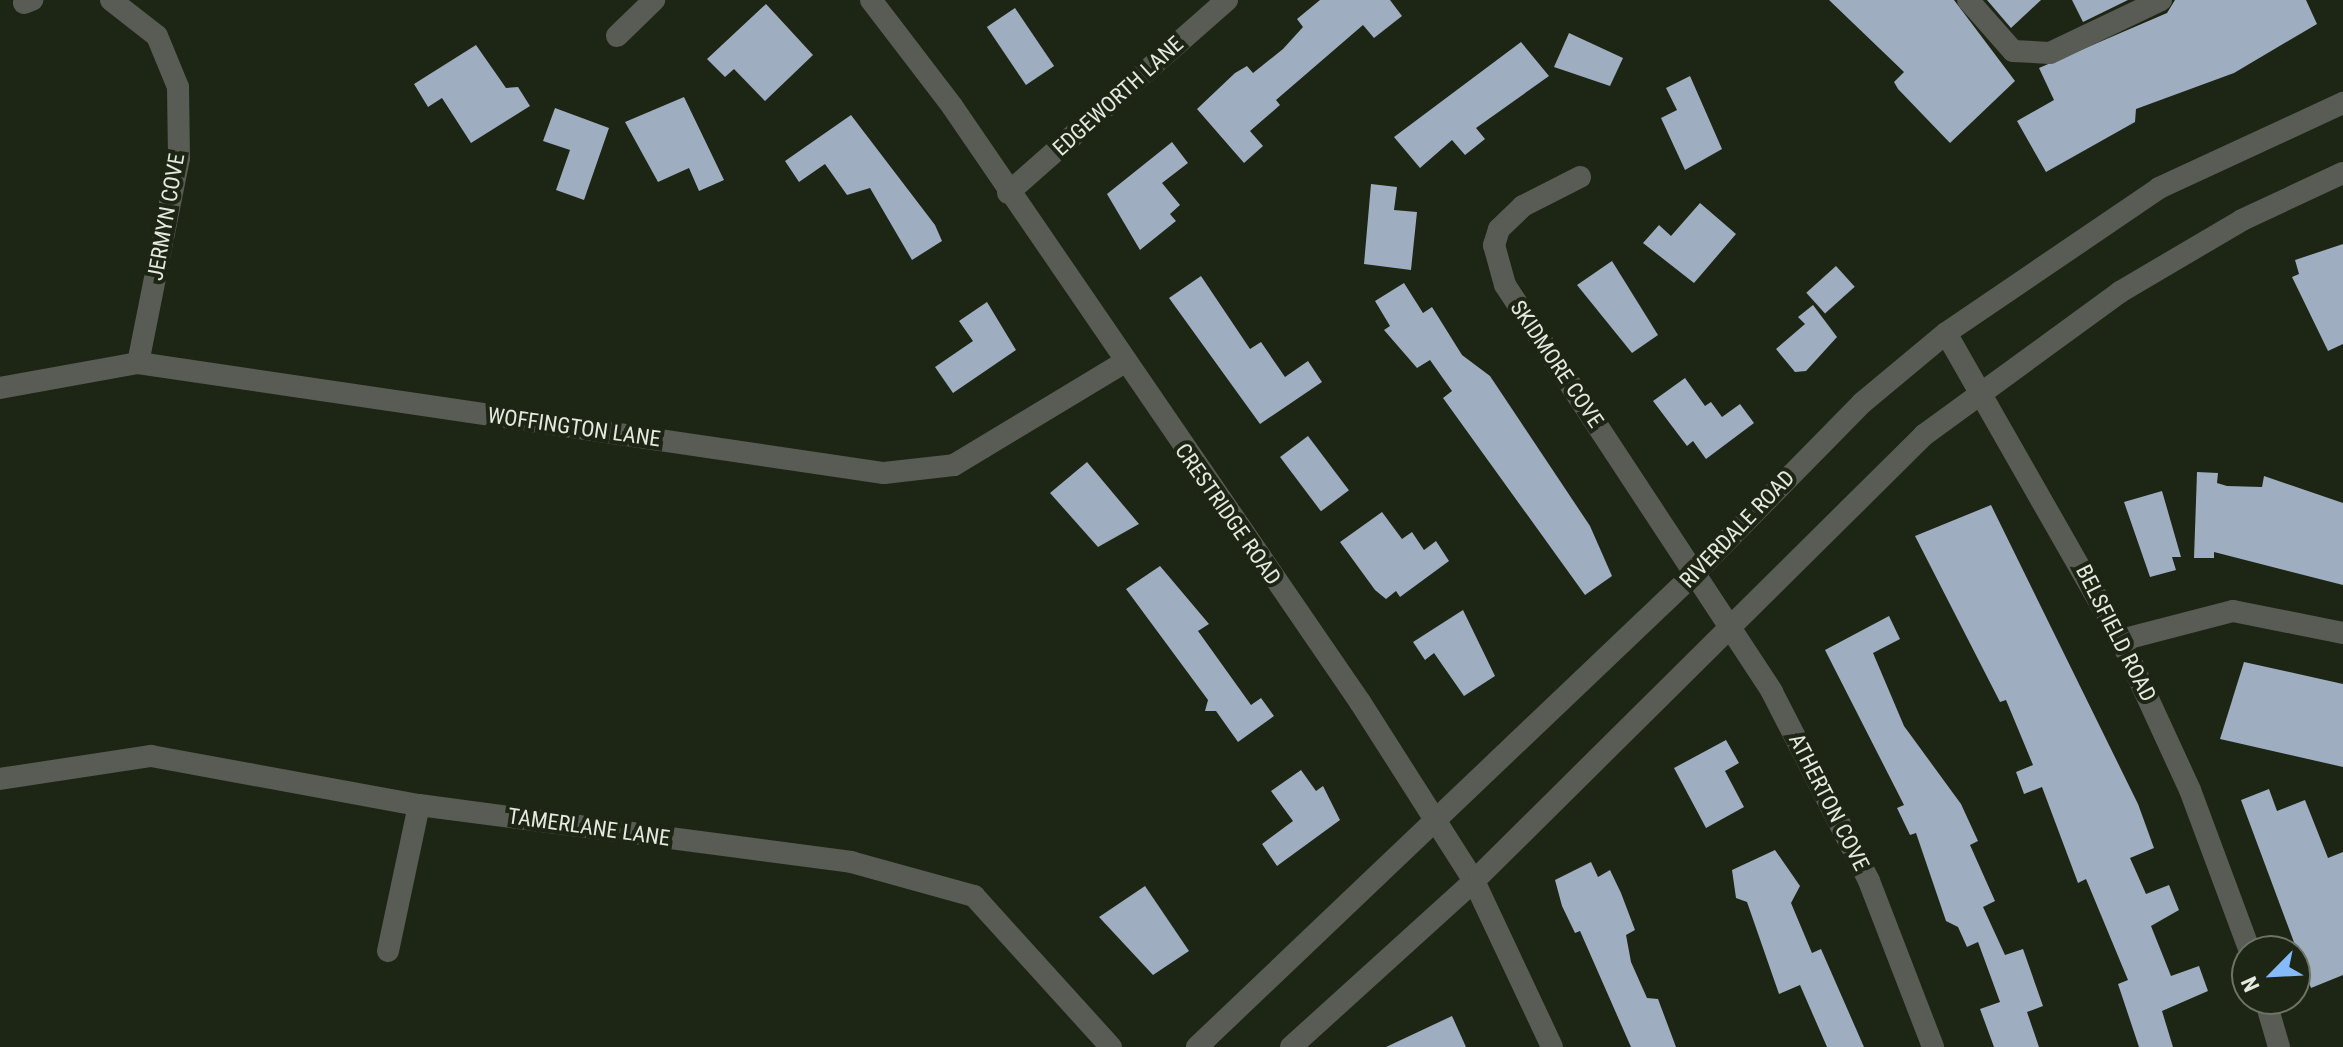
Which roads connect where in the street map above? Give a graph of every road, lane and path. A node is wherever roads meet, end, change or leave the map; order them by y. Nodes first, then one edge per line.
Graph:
1 (111, 0) edge
2 (654, 0) edge
3 (871, 0) edge
4 (1227, 0) edge
5 (1968, 0) edge
6 (2161, 0) edge
7 (617, 36) dead end
8 (2343, 103) edge
9 (2343, 173) edge
10 (1580, 177) dead end
11 (1008, 193) junction
12 (1946, 333) junction
13 (138, 363) junction
14 (1123, 363) junction
15 (0, 388) edge
16 (1981, 390) junction
17 (1697, 571) junction
18 (1733, 629) junction
19 (2343, 633) edge
20 (2121, 640) junction
21 (0, 779) edge
22 (419, 805) junction
23 (1436, 820) junction
24 (1474, 881) junction
25 (2244, 935) edge
26 (388, 951) dead end
27 (2270, 1015) edge
28 (1111, 1047) edge
29 (1197, 1047) edge
30 (1291, 1047) edge
31 (1552, 1047) edge
32 (1933, 1047) edge
33 (2279, 1047) edge

1 - 13 street, JERMYN COVE
2 - 7 street
3 - 11 street, CRESTRIDGE ROAD
4 - 11 street, EDGEWORTH LANE
5 - 6 street
8 - 12 street, RIVERDALE ROAD
9 - 16 street
10 - 17 street, SKIDMORE COVE
11 - 14 street, CRESTRIDGE ROAD
12 - 16 street, BELSFIELD ROAD
12 - 17 street, RIVERDALE ROAD
13 - 14 street, WOFFINGTON LANE
13 - 15 street, WOFFINGTON LANE
14 - 23 street, CRESTRIDGE ROAD
16 - 18 street
16 - 20 street, BELSFIELD ROAD
17 - 18 street, ATHERTON COVE
17 - 23 street, RIVERDALE ROAD
18 - 24 street
18 - 32 street, ATHERTON COVE
19 - 20 street
20 - 25 street, BELSFIELD ROAD
21 - 22 street, TAMERLANE LANE
22 - 26 street
22 - 28 street, TAMERLANE LANE
23 - 24 street, CRESTRIDGE ROAD
23 - 29 street, RIVERDALE ROAD
24 - 30 street
24 - 31 street, CRESTRIDGE ROAD
27 - 33 street

